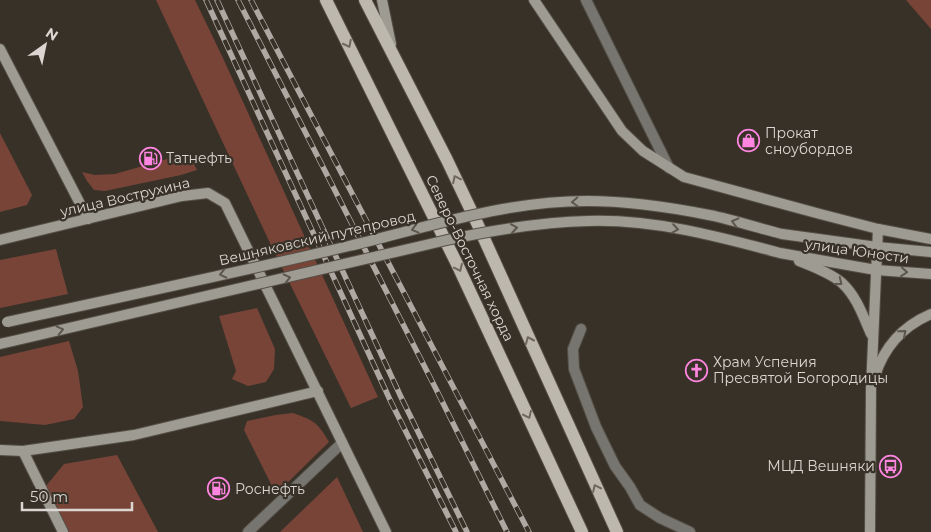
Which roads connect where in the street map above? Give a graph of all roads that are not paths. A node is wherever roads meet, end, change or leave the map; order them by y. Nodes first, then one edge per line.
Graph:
1 (326, 0) edge
2 (365, 0) edge
3 (382, 0) edge
4 (534, 0) edge
5 (586, 0) edge
6 (0, 48) edge
7 (393, 55) junction
8 (669, 168) junction
9 (88, 219) junction
10 (878, 229) junction
11 (782, 234) joint
12 (931, 239) edge
13 (0, 240) edge
14 (878, 247) junction
15 (931, 252) edge
16 (780, 253) junction
17 (876, 270) junction
18 (931, 274) edge
19 (931, 314) edge
20 (4, 323) edge
21 (581, 329) dead end
22 (873, 338) junction
23 (0, 344) edge
24 (871, 389) junction
25 (318, 391) junction
26 (342, 443) junction
27 (0, 450) edge
28 (23, 451) junction
29 (63, 532) edge
30 (248, 532) edge
31 (386, 532) edge
32 (582, 532) edge
33 (617, 532) edge
34 (690, 532) edge
35 (870, 532) edge

1 -> 32 main road, Северо-Восточная хорда
2 - 7 main road, Северо-Восточная хорда
3 - 7 main road
4 - 8 main road
5 - 8 street
6 - 9 main road
33 -> 7 main road, Северо-Восточная хорда
8 - 10 main road
9 - 13 main road, улица Вострухина
9 - 25 main road, улица Вострухина
10 - 12 main road
10 - 14 main road
11 - 14 main road, улица Юности
11 -> 20 main road, Вешняковский путепровод, bridge
14 - 15 main road, улица Юности
14 - 17 main road
16 - 17 main road, улица Юности
16 -> 22 main road
23 -> 16 main road, bridge
17 -> 18 main road, улица Юности
17 - 22 main road
24 -> 19 main road
21 - 34 street
22 - 24 main road
24 - 35 main road
25 - 26 main road, улица Вострухина
25 - 28 main road
26 - 30 street
26 - 31 main road, улица Вострухина
27 - 28 main road
28 - 29 main road

